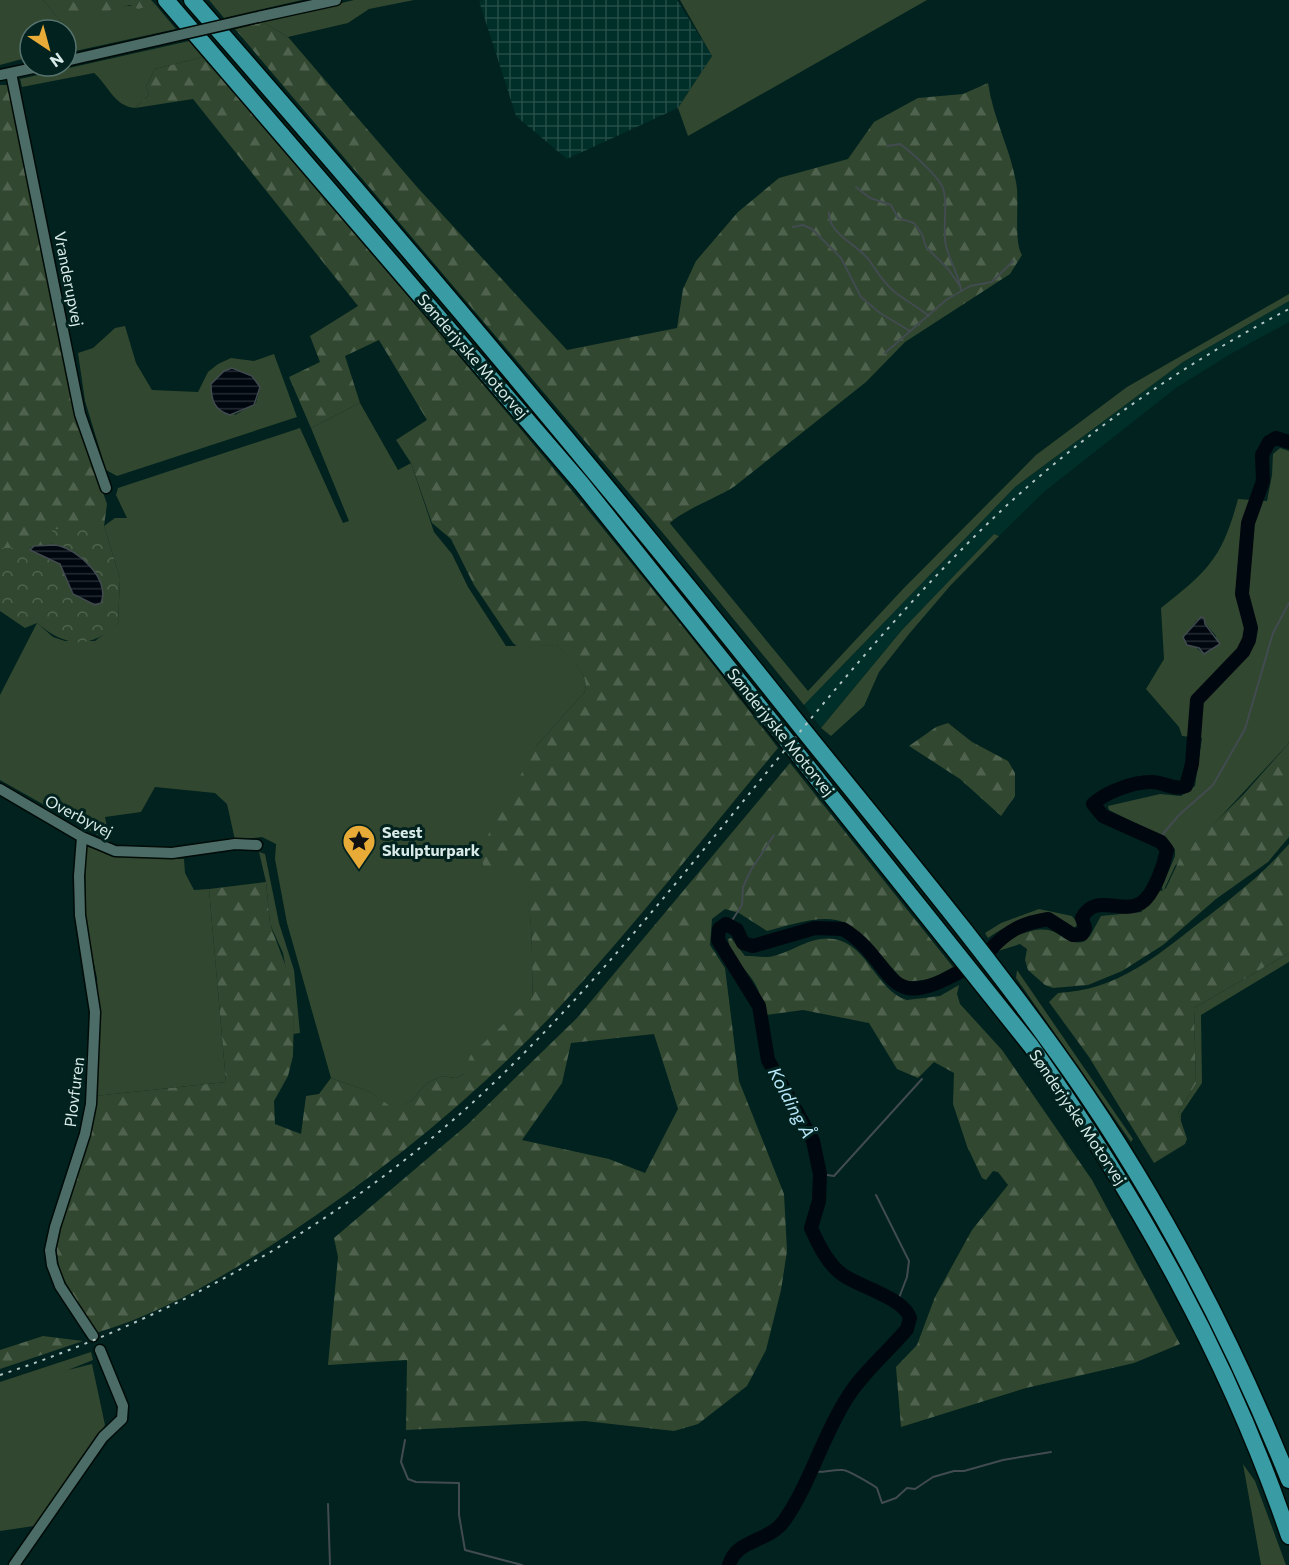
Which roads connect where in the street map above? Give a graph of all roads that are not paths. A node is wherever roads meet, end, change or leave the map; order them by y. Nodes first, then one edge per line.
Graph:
1 (166, 0) edge
2 (192, 0) edge
3 (336, 0) edge
4 (78, 58) edge
5 (6, 74) edge
6 (106, 488) dead end
7 (0, 789) edge
8 (82, 837) junction
9 (257, 845) dead end
10 (93, 1336) dead end
11 (100, 1350) dead end
12 (1289, 1480) edge
13 (1289, 1536) edge
14 (14, 1565) edge

1 - 13 highway, Sønderjyske Motorvej
2 - 12 highway, Sønderjyske Motorvej
3 - 4 street, bridge
5 - 6 street, Vranderupvej
7 - 8 street, Overbyvej
8 - 9 street, Overbyvej
8 - 10 street, Plovfuren
11 - 14 street

